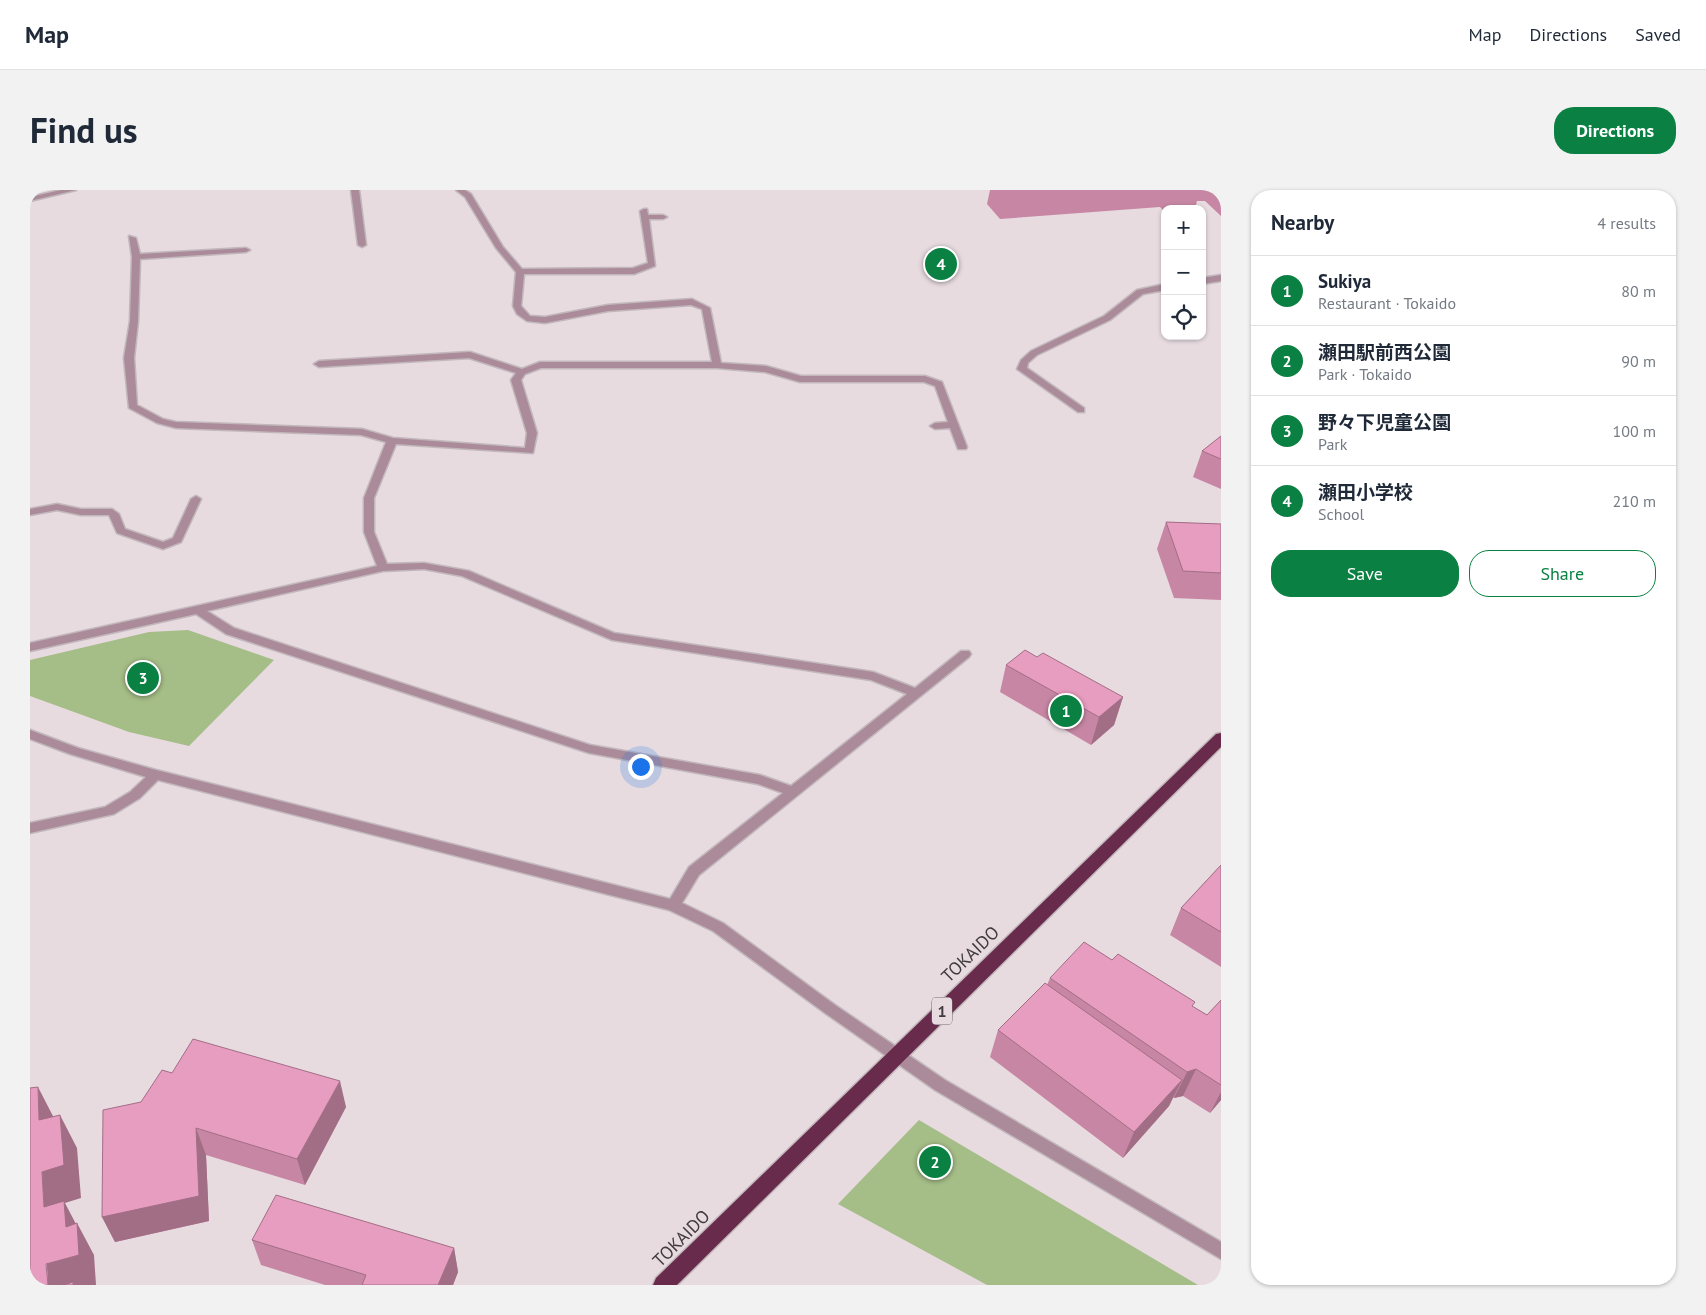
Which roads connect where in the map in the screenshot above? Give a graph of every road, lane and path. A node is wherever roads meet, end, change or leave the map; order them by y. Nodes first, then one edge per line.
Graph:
1 (72, 190) edge
2 (355, 190) edge
3 (460, 190) edge
4 (30, 198) edge
5 (663, 217) dead end
6 (132, 238) dead end
7 (362, 245) dead end
8 (246, 250) dead end
9 (136, 257) junction
10 (520, 272) junction
11 (1221, 278) edge
12 (1206, 280) edge
13 (1161, 288) edge
14 (319, 364) dead end
15 (717, 365) junction
16 (522, 372) junction
17 (1081, 410) dead end
18 (954, 425) junction
19 (935, 426) dead end
20 (392, 441) junction
21 (962, 447) dead end
22 (196, 499) dead end
23 (30, 512) edge
24 (383, 568) junction
25 (198, 610) junction
26 (30, 647) edge
27 (965, 654) dead end
28 (916, 693) junction
29 (30, 734) edge
30 (1221, 738) edge
31 (156, 775) junction
32 (794, 792) junction
33 (30, 828) edge
34 (673, 905) junction
35 (897, 1055) junction
36 (1221, 1251) edge
37 (663, 1285) edge

1 - 4 street
2 - 7 street
3 - 10 street
5 - 10 street
6 - 9 street
8 - 9 street
9 - 20 street
10 - 15 street
11 - 12 street
13 - 17 street
14 - 16 street
15 - 16 street
15 - 18 street
16 - 20 street
18 - 19 street
18 - 21 street
20 - 24 street
22 - 23 street
24 - 25 street
24 - 28 street
25 - 26 street
25 - 32 street
27 - 28 street
28 - 32 street
29 - 31 street
30 - 35 highway, TOKAIDO / 1
31 - 33 street
31 - 34 street
32 - 34 street
34 - 35 street
35 - 36 street
35 - 37 highway, TOKAIDO / 1

